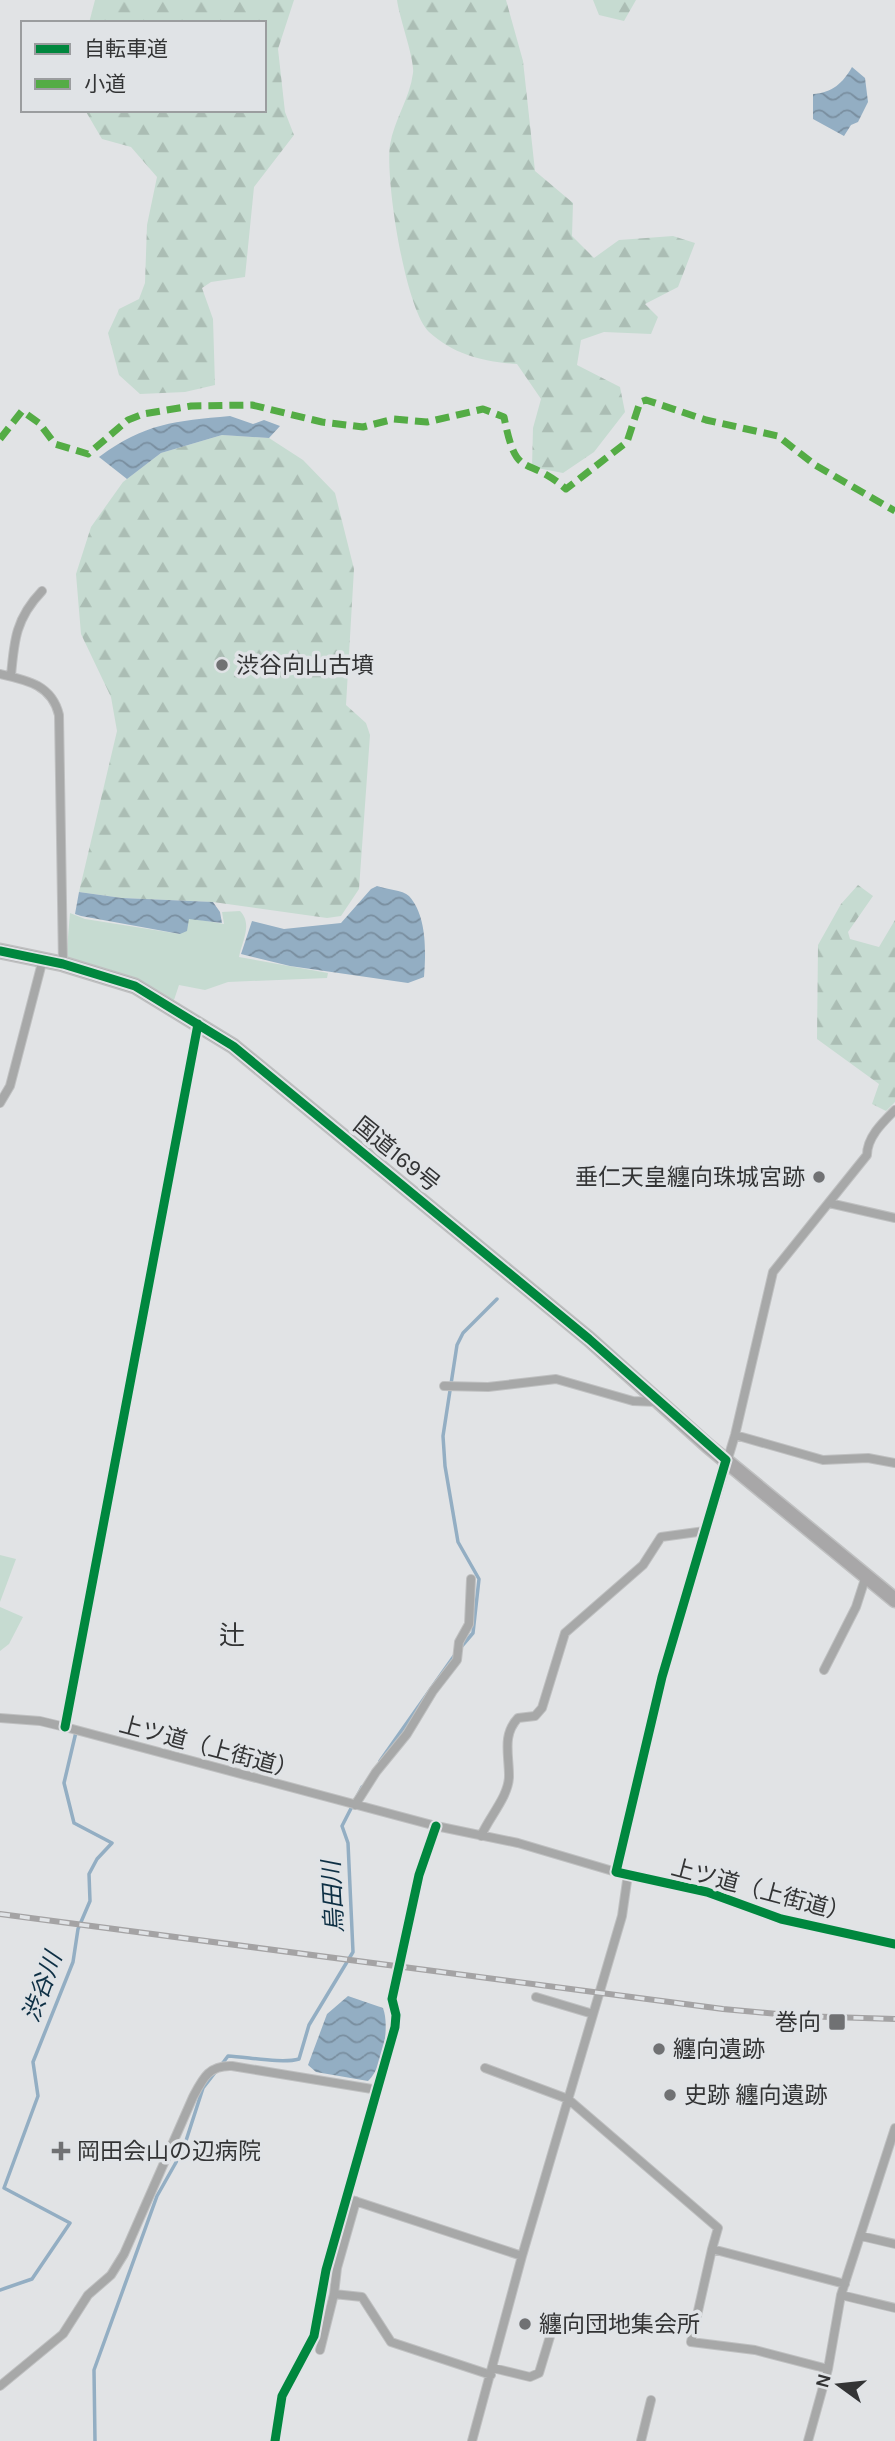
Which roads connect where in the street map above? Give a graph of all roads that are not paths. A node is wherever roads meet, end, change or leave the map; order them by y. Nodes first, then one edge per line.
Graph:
1 (42, 592) dead end
2 (0, 674) edge
3 (11, 676) junction
4 (0, 951) edge
5 (43, 959) junction
6 (63, 964) junction
7 (198, 1024) junction
8 (0, 1103) edge
9 (895, 1110) edge
10 (829, 1203) junction
11 (895, 1218) edge
12 (444, 1386) dead end
13 (660, 1402) junction
14 (735, 1435) junction
15 (726, 1460) junction
16 (895, 1462) edge
17 (705, 1531) junction
18 (866, 1576) junction
19 (471, 1579) dead end
20 (895, 1600) edge
21 (824, 1670) dead end
22 (0, 1718) edge
23 (65, 1727) junction
24 (355, 1805) junction
25 (436, 1826) junction
26 (481, 1836) junction
27 (616, 1872) junction
28 (628, 1874) junction
29 (895, 1944) edge
30 (536, 1997) dead end
31 (593, 2014) junction
32 (485, 2068) dead end
33 (378, 2090) junction
34 (568, 2099) junction
35 (895, 2128) edge
36 (351, 2200) junction
37 (861, 2235) junction
38 (895, 2244) edge
39 (712, 2249) junction
40 (522, 2256) junction
41 (845, 2284) junction
42 (334, 2294) junction
43 (841, 2295) junction
44 (895, 2308) edge
45 (552, 2330) dead end
46 (320, 2350) dead end
47 (828, 2368) junction
48 (492, 2371) junction
49 (0, 2386) edge
50 (652, 2400) dead end
51 (275, 2441) edge
52 (472, 2441) edge
53 (641, 2441) edge
54 (807, 2441) edge

1 - 3 street
2 - 3 street
3 - 6 street
4 - 5 highway, 国道169号
5 - 6 highway, 国道169号
5 - 8 street
6 - 7 highway, 国道169号
7 - 13 highway, 国道169号
7 - 23 street
9 - 10 street
10 - 11 street
10 - 14 street
12 - 13 street
13 - 15 highway, 国道169号
14 - 15 street
14 - 16 street
15 - 17 street
15 - 18 highway, 国道169号
17 - 26 street
17 - 27 street
18 - 20 highway, 国道169号
18 - 21 street
19 - 24 street
22 - 23 street, 上ツ道（上街道）
23 - 24 street, 上ツ道（上街道）
24 - 25 street, 上ツ道（上街道）
25 - 26 street, 上ツ道（上街道）
25 - 33 street
26 - 27 street, 上ツ道（上街道）
27 - 28 street, 上ツ道（上街道）
28 - 29 street, 上ツ道（上街道）
28 - 31 street
30 - 31 street
31 - 34 street
32 - 34 street
33 - 36 street
33 - 49 street
34 - 39 street
34 - 40 street
35 - 37 street
36 - 40 street
36 - 42 street
36 - 51 street
37 - 38 street
37 - 41 street
39 - 41 street
39 - 47 street
40 - 48 street
41 - 43 street
42 - 46 street
42 - 48 street
43 - 44 street
43 - 47 street
45 - 48 street
47 - 54 street
48 - 52 street
50 - 53 street

